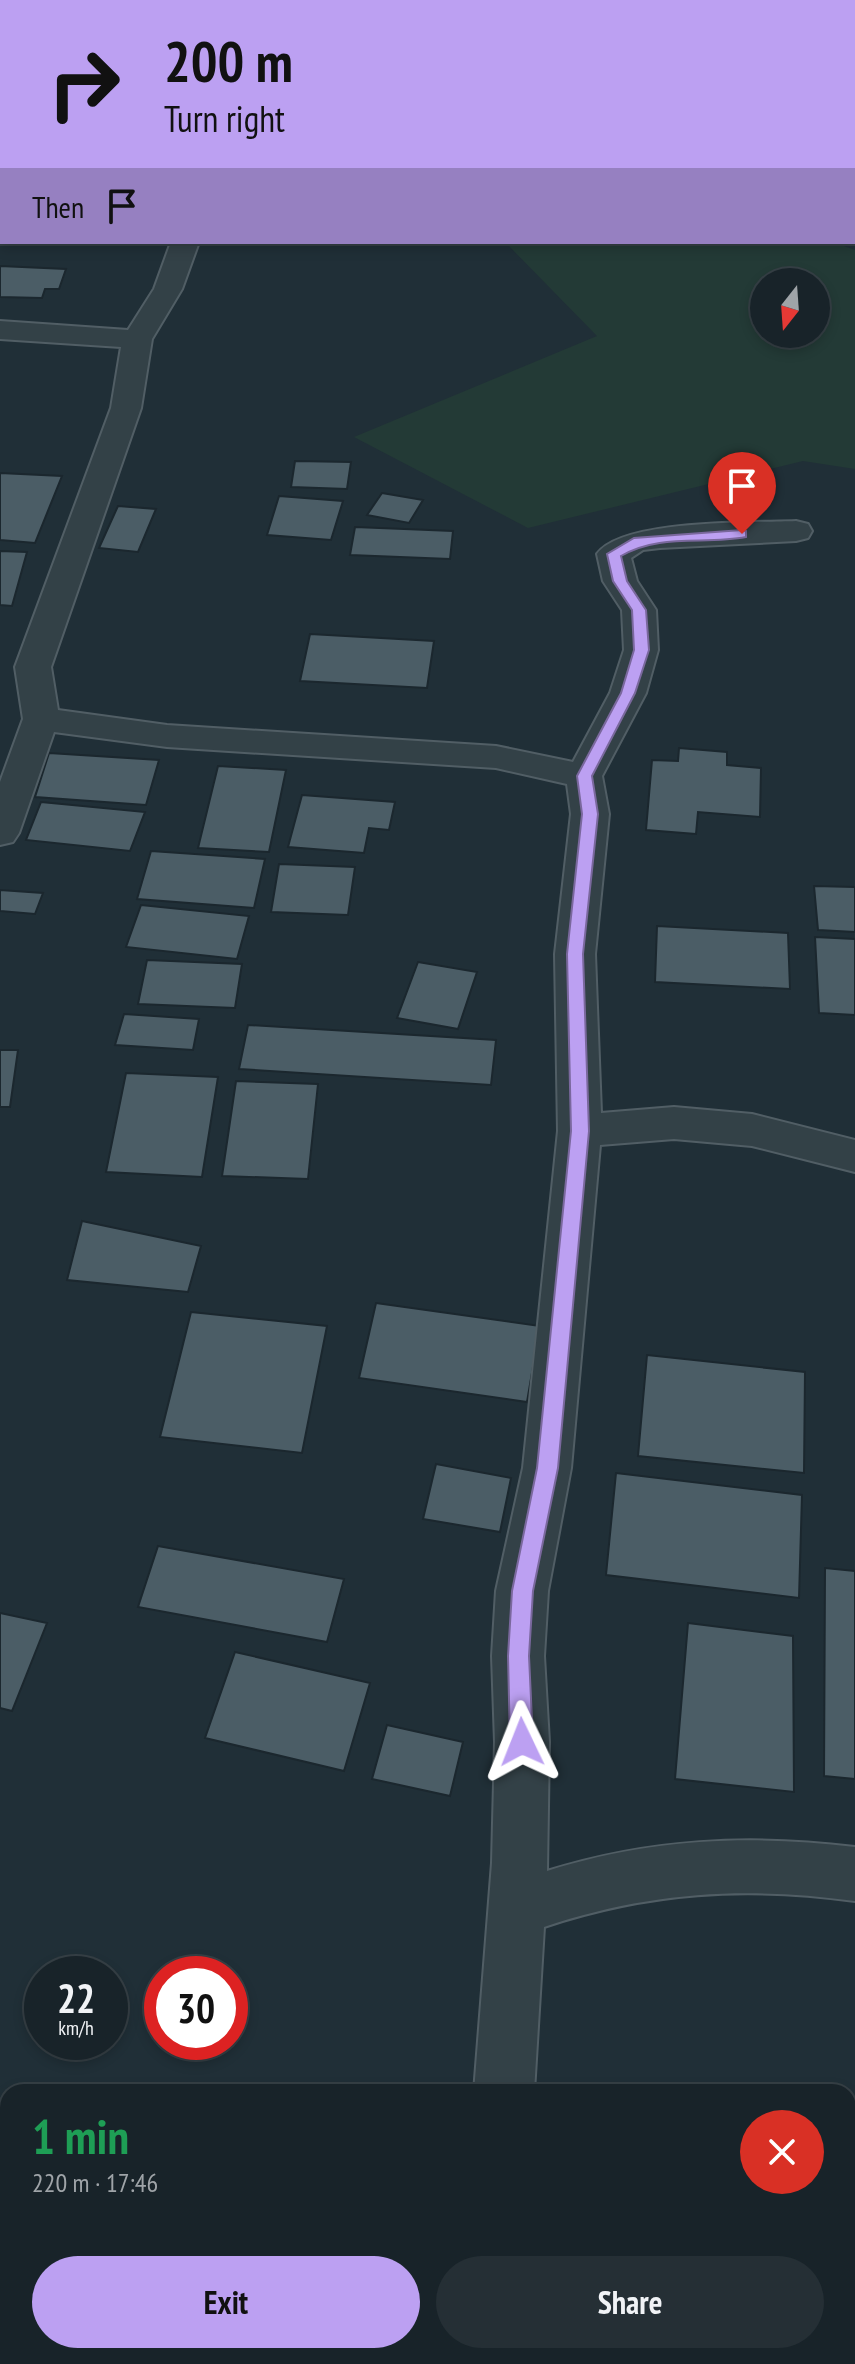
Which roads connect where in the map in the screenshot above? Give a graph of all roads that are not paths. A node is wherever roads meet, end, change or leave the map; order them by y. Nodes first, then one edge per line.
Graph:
1 (184, 244) edge
2 (0, 330) edge
3 (137, 339) junction
4 (796, 531) dead end
5 (41, 719) junction
6 (584, 776) junction
7 (0, 833) edge
8 (580, 1131) junction
9 (855, 1156) edge
10 (855, 1874) edge
11 (515, 1909) junction
12 (504, 2084) edge

1 - 3 street
2 - 3 street
3 - 5 street
4 - 6 street
5 - 6 street
5 - 7 street
6 - 8 street
8 - 9 street
8 - 11 street
10 - 11 street
11 - 12 street

